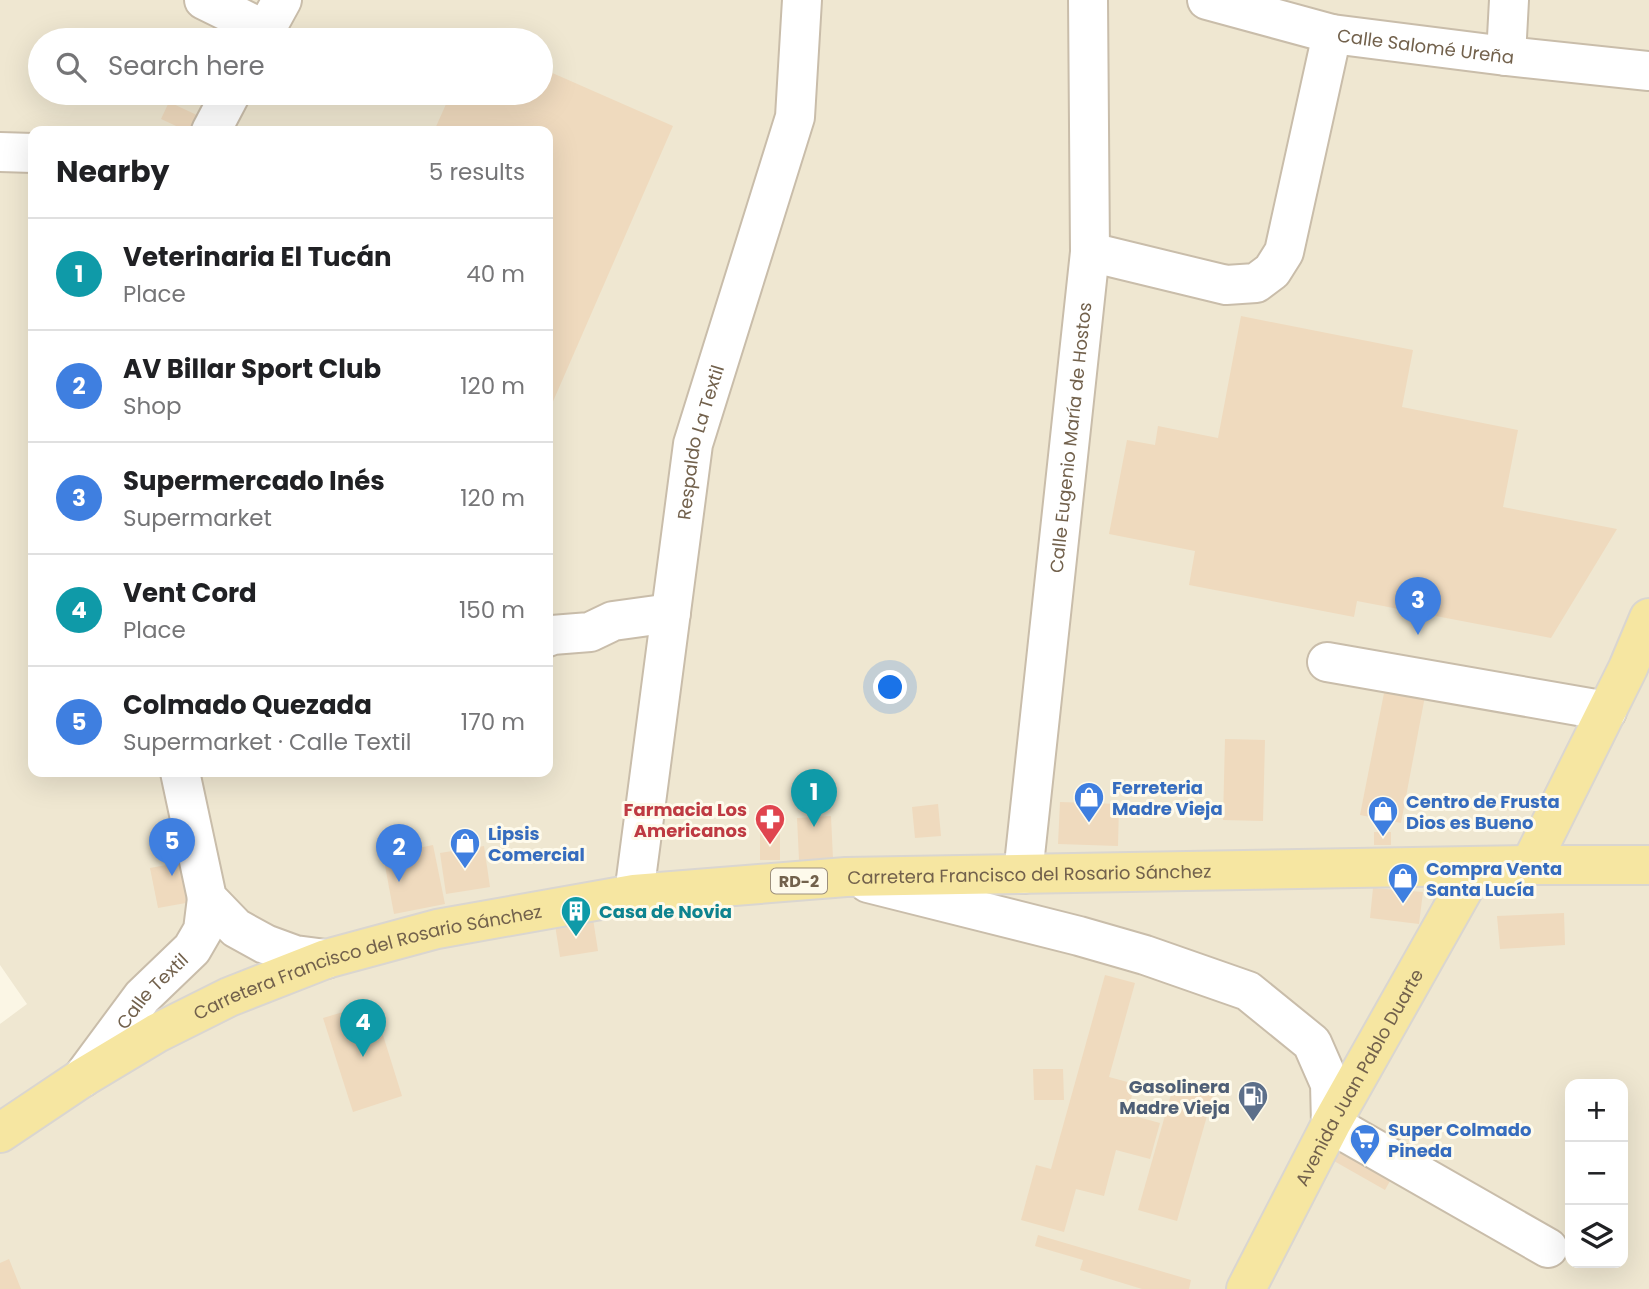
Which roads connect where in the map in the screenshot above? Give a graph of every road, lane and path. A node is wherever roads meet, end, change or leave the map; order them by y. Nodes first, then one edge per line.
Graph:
1 (204, 0) edge
2 (802, 0) edge
3 (1088, 0) edge
4 (1207, 0) edge
5 (1509, 0) edge
6 (269, 23) edge
7 (1332, 34) junction
8 (1506, 56) junction
9 (1649, 71) edge
10 (225, 105) edge
11 (214, 126) edge
12 (0, 152) edge
13 (28, 153) edge
14 (1090, 252) junction
15 (671, 613) junction
16 (1649, 618) edge
17 (553, 635) edge
18 (1326, 662) dead end
19 (1639, 668) edge
20 (1607, 711) junction
21 (181, 777) edge
22 (1530, 865) junction
23 (1649, 865) edge
24 (1476, 867) junction
25 (1023, 874) junction
26 (846, 877) junction
27 (634, 894) junction
28 (207, 898) junction
29 (326, 959) junction
30 (82, 1078) junction
31 (1331, 1124) junction
32 (0, 1133) edge
33 (1548, 1248) dead end
34 (1247, 1289) edge

1 - 6 street
2 - 15 street, Respaldo La Textil
3 - 14 street, Calle Eugenio María de Hostos
4 - 7 street, Calle Salomé Ureña
5 - 8 street
7 - 8 street, Calle Salomé Ureña
7 - 14 street
8 - 9 street, Calle Salomé Ureña
10 - 11 street
12 - 13 street
14 - 25 street, Calle Eugenio María de Hostos
15 - 17 street
15 - 27 street, Respaldo La Textil
16 - 19 main road
18 - 20 street
19 - 20 main road
20 - 22 main road
21 - 28 street, Calle Textil
22 - 23 main road, Carretera Francisco del Rosario Sánchez / RD-2
22 - 24 main road, Carretera Francisco del Rosario Sánchez / RD-2
24 - 25 main road, Carretera Francisco del Rosario Sánchez / RD-2
24 - 31 main road, Avenida Juan Pablo Duarte
25 - 26 main road, Carretera Francisco del Rosario Sánchez / RD-2
26 - 27 main road, Carretera Francisco del Rosario Sánchez / RD-2
26 - 31 street
27 - 29 main road, Carretera Francisco del Rosario Sánchez / RD-2
28 - 29 street
28 - 30 street, Calle Textil
29 - 30 main road, Carretera Francisco del Rosario Sánchez / RD-2
30 - 32 main road, Carretera Francisco del Rosario Sánchez / RD-2
31 - 33 street
31 - 34 main road, Avenida Juan Pablo Duarte

